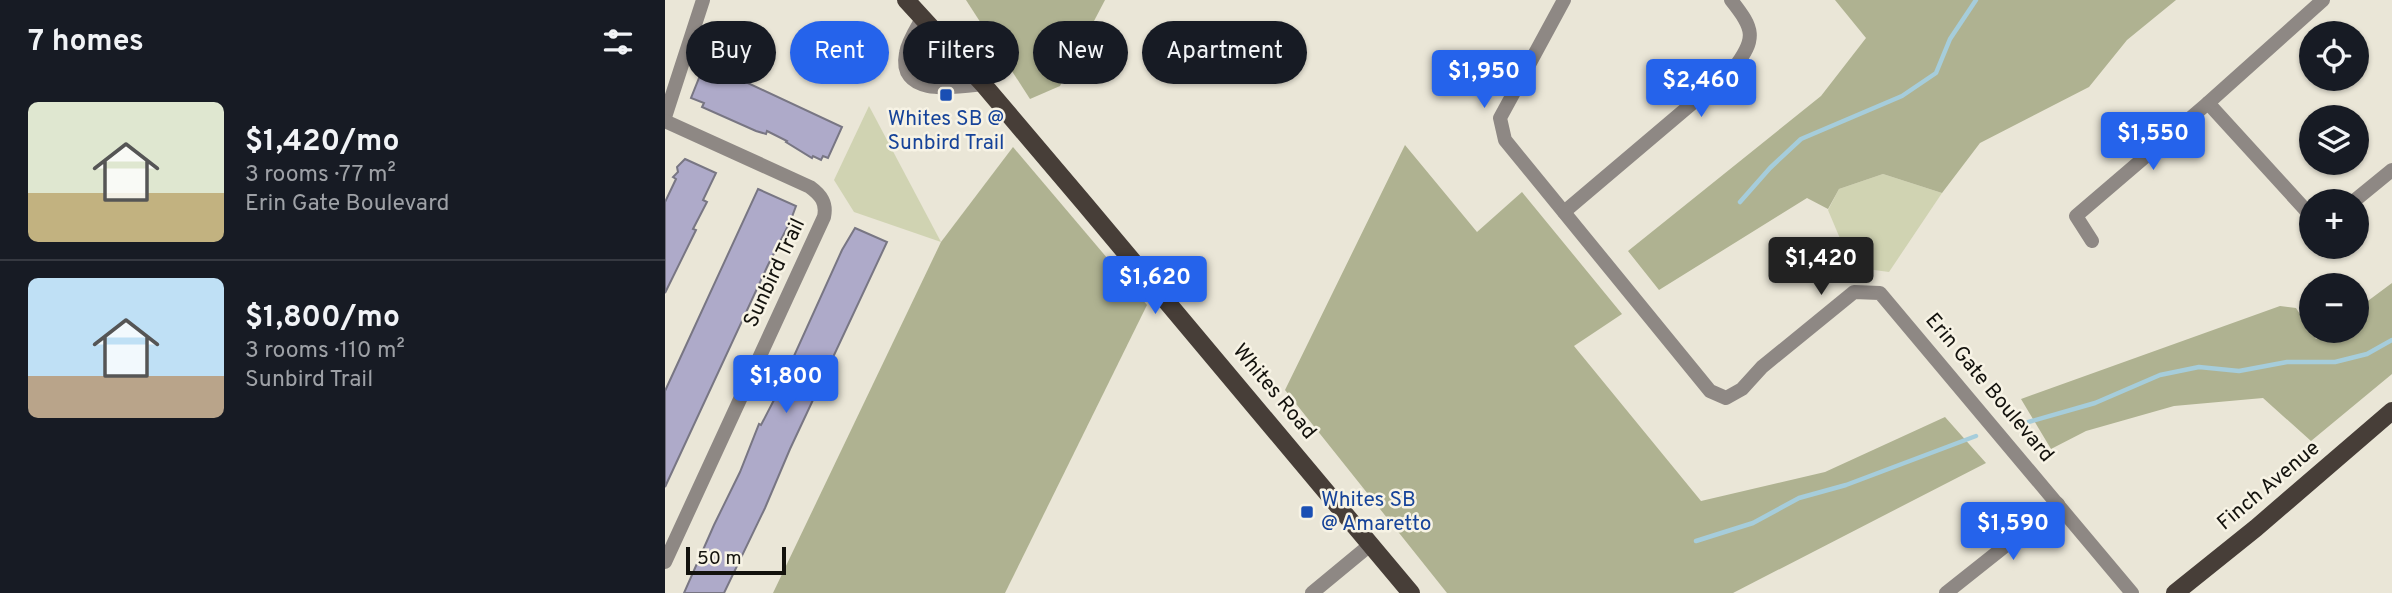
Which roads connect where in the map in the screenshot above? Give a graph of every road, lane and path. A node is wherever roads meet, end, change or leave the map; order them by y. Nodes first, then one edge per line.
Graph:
1 (703, 0) edge
2 (906, 0) edge
3 (1564, 0) edge
4 (1731, 0) edge
5 (2323, 0) edge
6 (923, 17) junction
7 (921, 21) edge
8 (927, 21) edge
9 (921, 84) edge
10 (982, 84) joint
11 (2208, 103) junction
12 (665, 119) edge
13 (2392, 170) edge
14 (2369, 189) edge
15 (2299, 203) edge
16 (1564, 212) junction
17 (2092, 241) dead end
18 (2392, 411) edge
19 (2058, 503) junction
20 (1370, 545) junction
21 (665, 562) edge
22 (1312, 593) edge
23 (1411, 593) edge
24 (1946, 593) edge
25 (2133, 593) edge
26 (2175, 593) edge

1 - 12 street, Sunbird Trail
2 - 6 main road, Whites Road
3 - 16 street, Erin Gate Boulevard
4 - 16 street
5 - 11 street
6 - 7 street
6 - 8 main road, Whites Road
9 - 10 street
10 - 20 main road, Whites Road
11 - 15 street
11 - 17 street
12 - 21 street, Sunbird Trail
13 - 14 street
16 - 19 street, Erin Gate Boulevard
18 - 26 main road, Finch Avenue
19 - 24 street
19 - 25 street, Erin Gate Boulevard
20 - 22 street
20 - 23 main road, Whites Road

